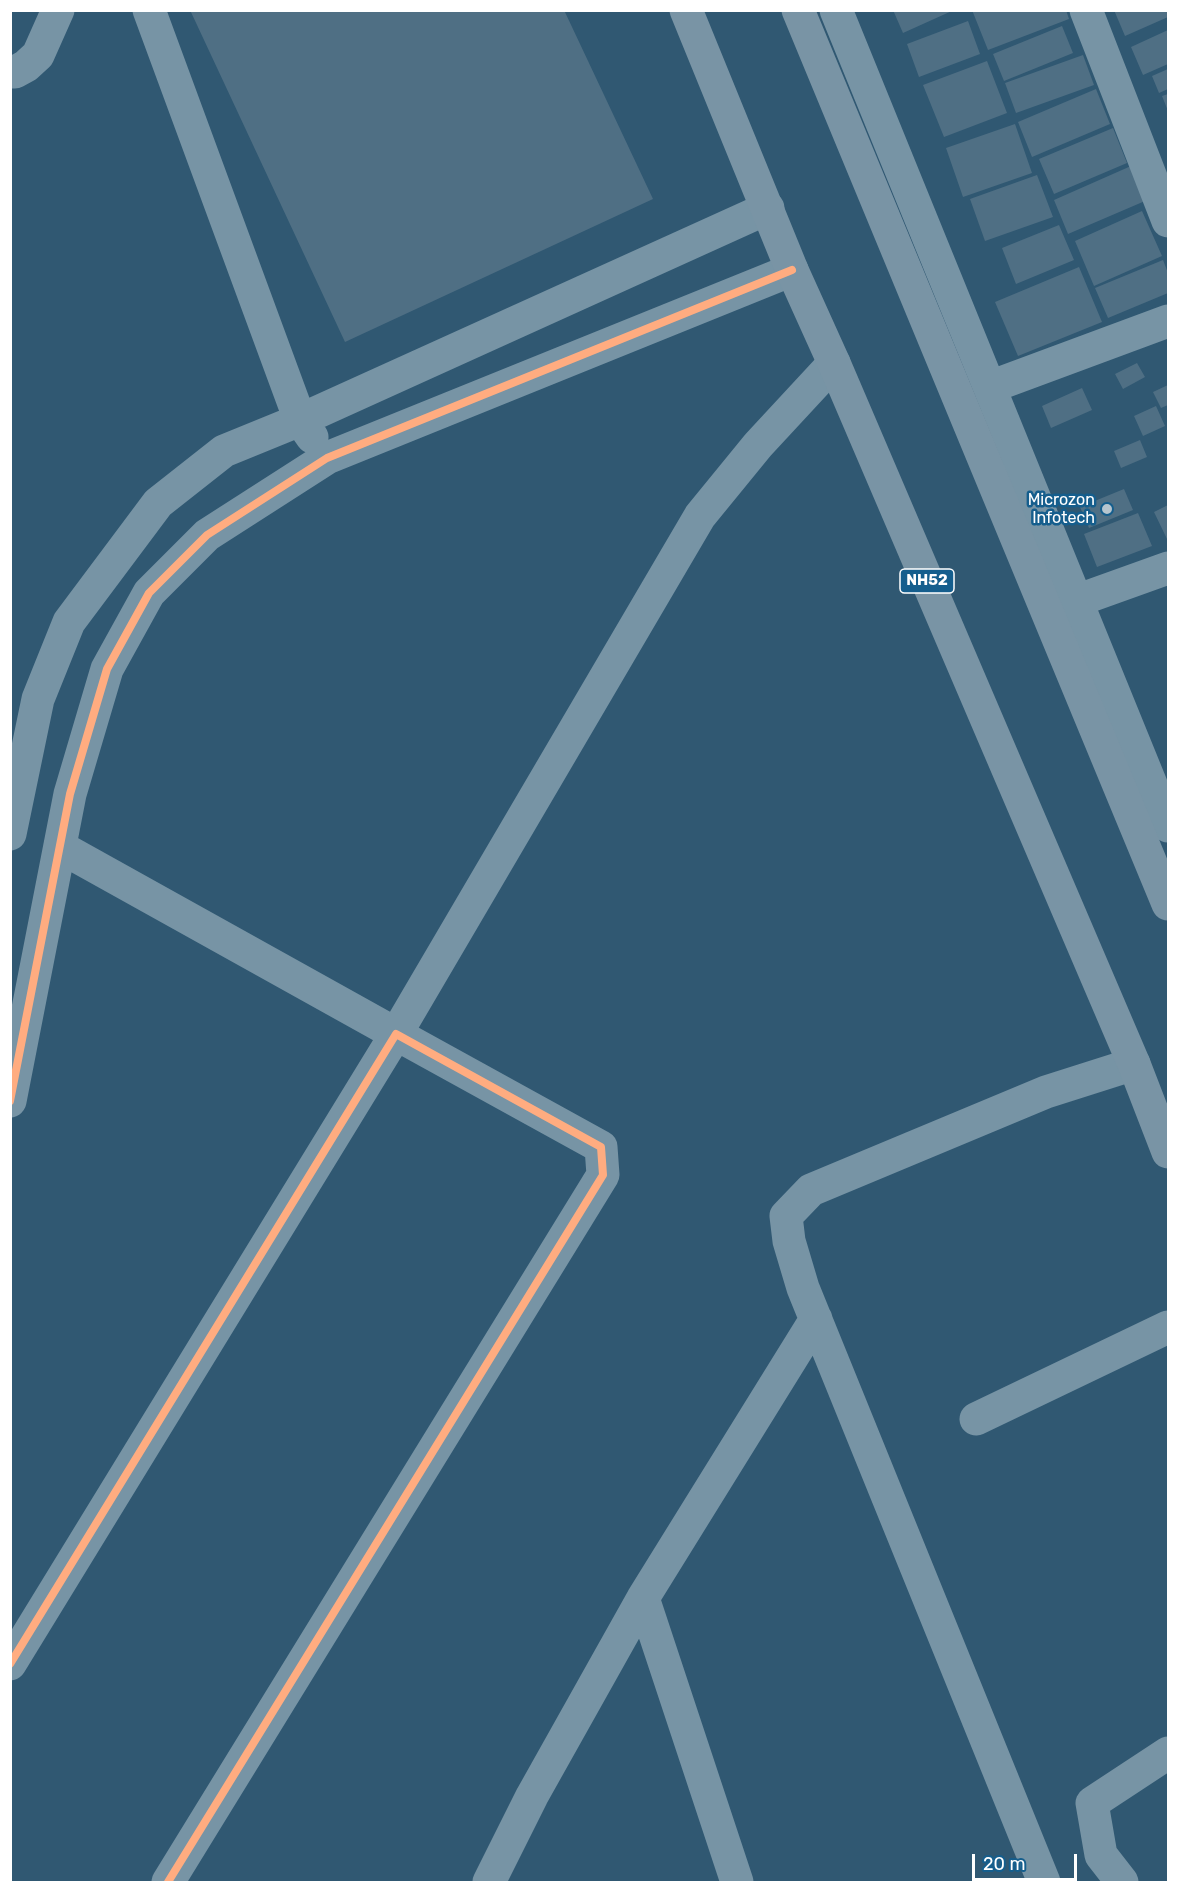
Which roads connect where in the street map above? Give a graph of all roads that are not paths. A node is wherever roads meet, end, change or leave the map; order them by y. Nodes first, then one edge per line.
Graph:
1 (58, 10) edge
2 (149, 10) edge
3 (686, 10) edge
4 (798, 10) edge
5 (836, 10) edge
6 (1086, 10) edge
7 (10, 72) edge
8 (768, 208) junction
9 (1168, 221) edge
10 (792, 270) junction
11 (1168, 321) edge
12 (834, 363) junction
13 (990, 387) junction
14 (300, 420) junction
15 (327, 458) junction
16 (1168, 568) edge
17 (1061, 604) junction
18 (12, 815) edge
19 (1168, 826) edge
20 (60, 847) junction
21 (1168, 904) edge
22 (396, 1034) junction
23 (1134, 1064) junction
24 (10, 1101) edge
25 (1168, 1152) edge
26 (816, 1319) junction
27 (1168, 1327) edge
28 (976, 1419) dead end
29 (643, 1598) junction
30 (10, 1664) edge
31 (1168, 1753) edge
32 (168, 1882) edge
33 (489, 1882) edge
34 (737, 1882) edge
35 (1044, 1882) edge
36 (1122, 1882) edge

1 - 7 street
2 - 14 street
3 - 8 highway, NH52
4 - 17 highway
5 - 13 street
6 - 9 street
8 - 10 highway, NH52
8 - 14 street
10 - 12 highway, NH52
10 - 15 street
11 - 13 street
12 - 22 street
12 - 23 highway, NH52
13 - 17 street
14 - 15 street
14 - 18 street
15 - 20 street
16 - 17 street
17 - 19 street
17 - 21 highway
20 - 22 street
20 - 24 street
22 - 30 street
22 - 32 street
23 - 25 highway, NH52
23 - 26 street
26 - 29 street
26 - 35 street
27 - 28 street
29 - 33 street
29 - 34 street
31 - 36 street

